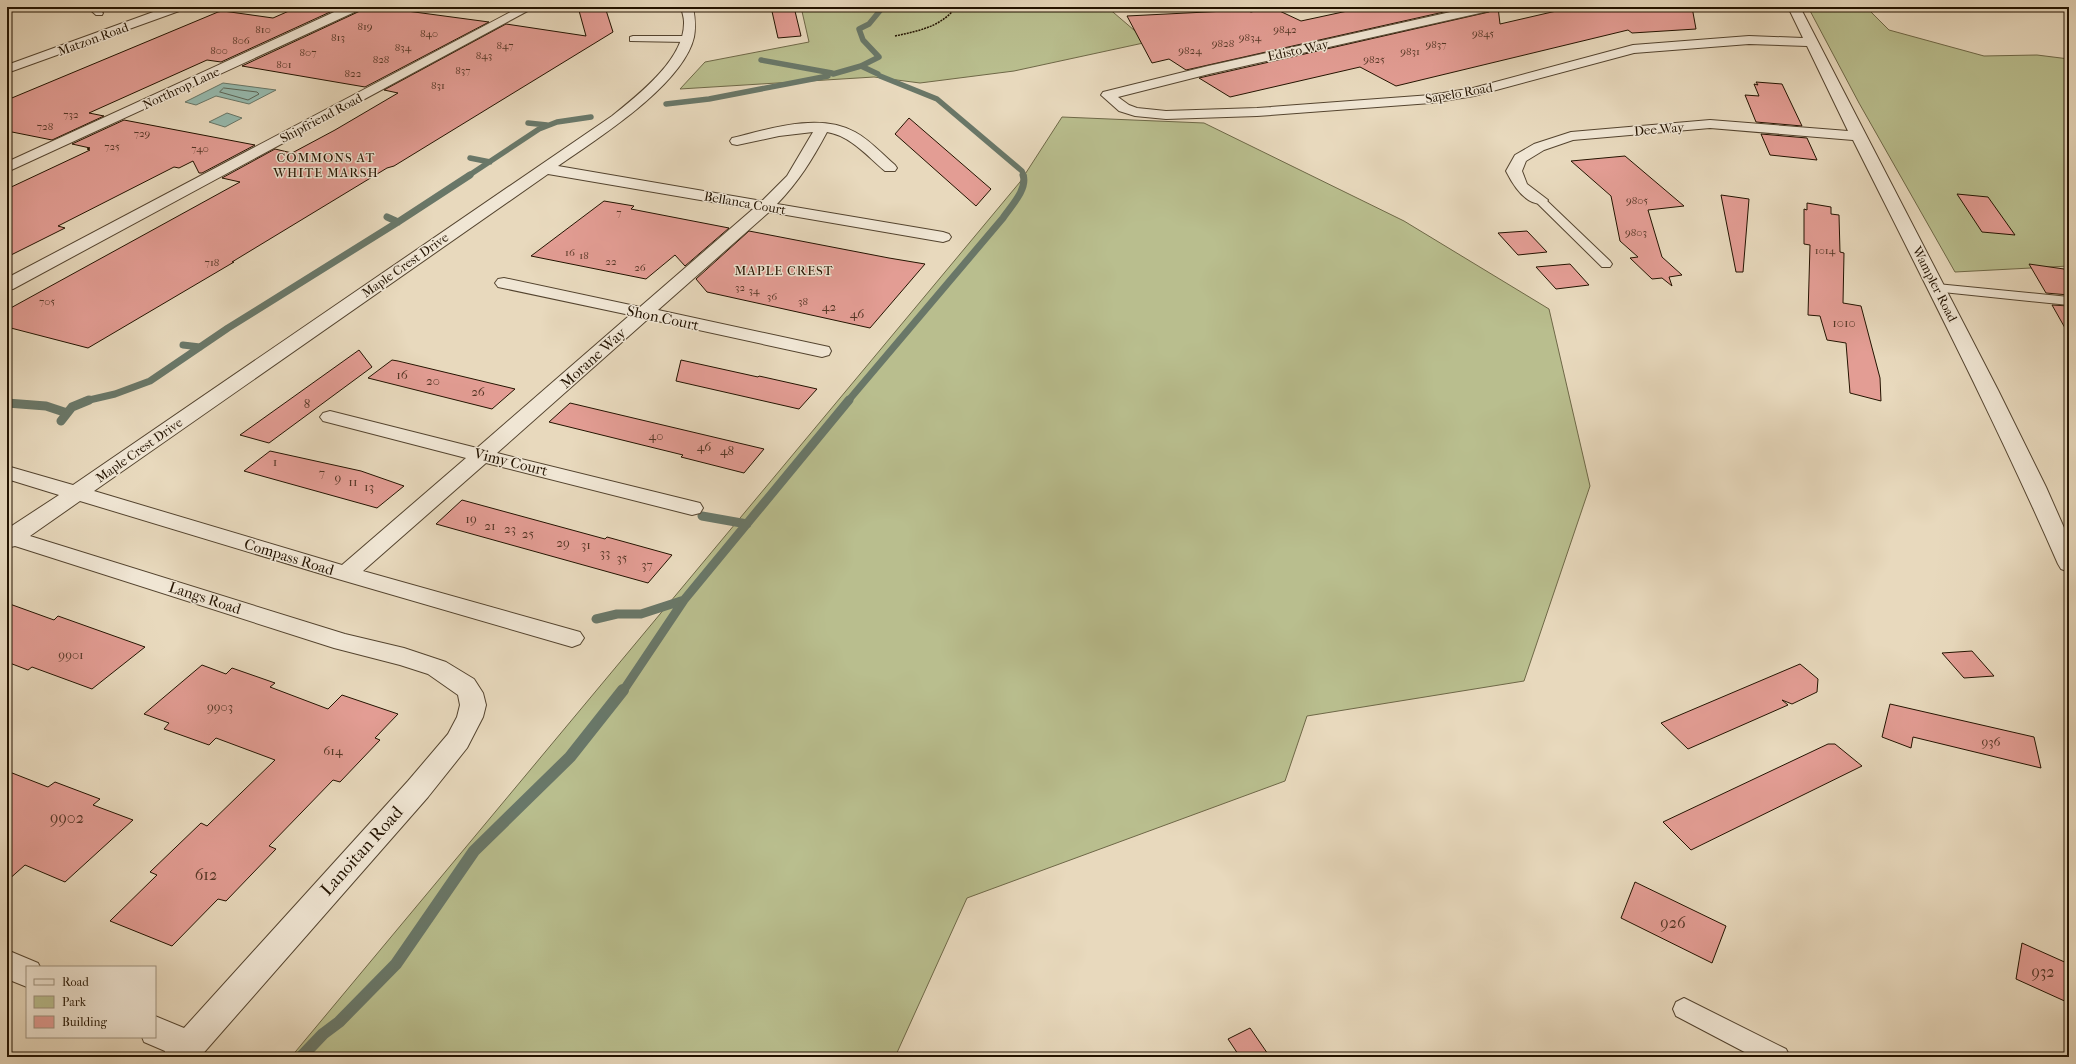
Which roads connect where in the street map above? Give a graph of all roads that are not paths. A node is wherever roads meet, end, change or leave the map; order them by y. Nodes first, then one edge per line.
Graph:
1 (178, 7) edge
2 (354, 7) edge
3 (529, 7) edge
4 (686, 7) edge
5 (1489, 7) edge
6 (1794, 7) edge
7 (633, 39) dead end
8 (686, 39) junction
9 (1811, 42) junction
10 (9, 67) edge
11 (1108, 95) joint
12 (822, 128) junction
13 (1858, 136) junction
14 (737, 141) dead end
15 (7, 168) edge
16 (890, 168) dead end
17 (547, 169) junction
18 (1540, 200) joint
19 (765, 207) junction
20 (942, 237) dead end
21 (1606, 264) dead end
22 (504, 283) dead end
23 (7, 285) edge
24 (1937, 288) junction
25 (2069, 301) edge
26 (643, 314) junction
27 (822, 351) dead end
28 (330, 417) dead end
29 (483, 455) junction
30 (7, 472) edge
31 (79, 493) junction
32 (692, 508) dead end
33 (8, 538) edge
34 (2069, 564) edge
35 (346, 574) junction
36 (572, 638) dead end
37 (404, 657) joint
38 (7, 964) edge
39 (26, 973) edge
40 (1684, 1009) dead end
41 (156, 1032) edge
42 (184, 1052) edge
43 (1778, 1057) edge

1 - 10 street, Matzon Road
2 - 15 street, Northrop Lane
3 - 23 street, Shipfriend Road
4 - 8 street, Maple Crest Drive
5 - 11 street, Edisto Way
6 - 9 street, Wampler Road
7 - 8 lane
8 - 17 street, Maple Crest Drive
9 - 11 street, Sapelo Road
9 - 13 street, Wampler Road
12 - 14 street
12 - 16 street
12 - 19 street, Morane Way
13 - 18 street, Dee Way
13 - 24 street, Wampler Road
17 - 19 street, Bellanca Court
17 - 31 street, Maple Crest Drive
18 - 21 lane
19 - 20 street, Bellanca Court
19 - 26 street, Morane Way
22 - 26 street, Shon Court
24 - 25 lane
24 - 34 street, Wampler Road
26 - 27 street, Shon Court
26 - 29 street, Morane Way
28 - 29 street, Vimy Court
29 - 32 street, Vimy Court
29 - 35 street, Morane Way
30 - 31 street, Compass Road
31 - 33 street, Maple Crest Drive
31 - 35 street, Compass Road
33 - 37 street, Langs Road
35 - 36 street, Compass Road
37 - 42 street, Lanoitan Road
38 - 39 street
40 - 43 lane
41 - 42 street

